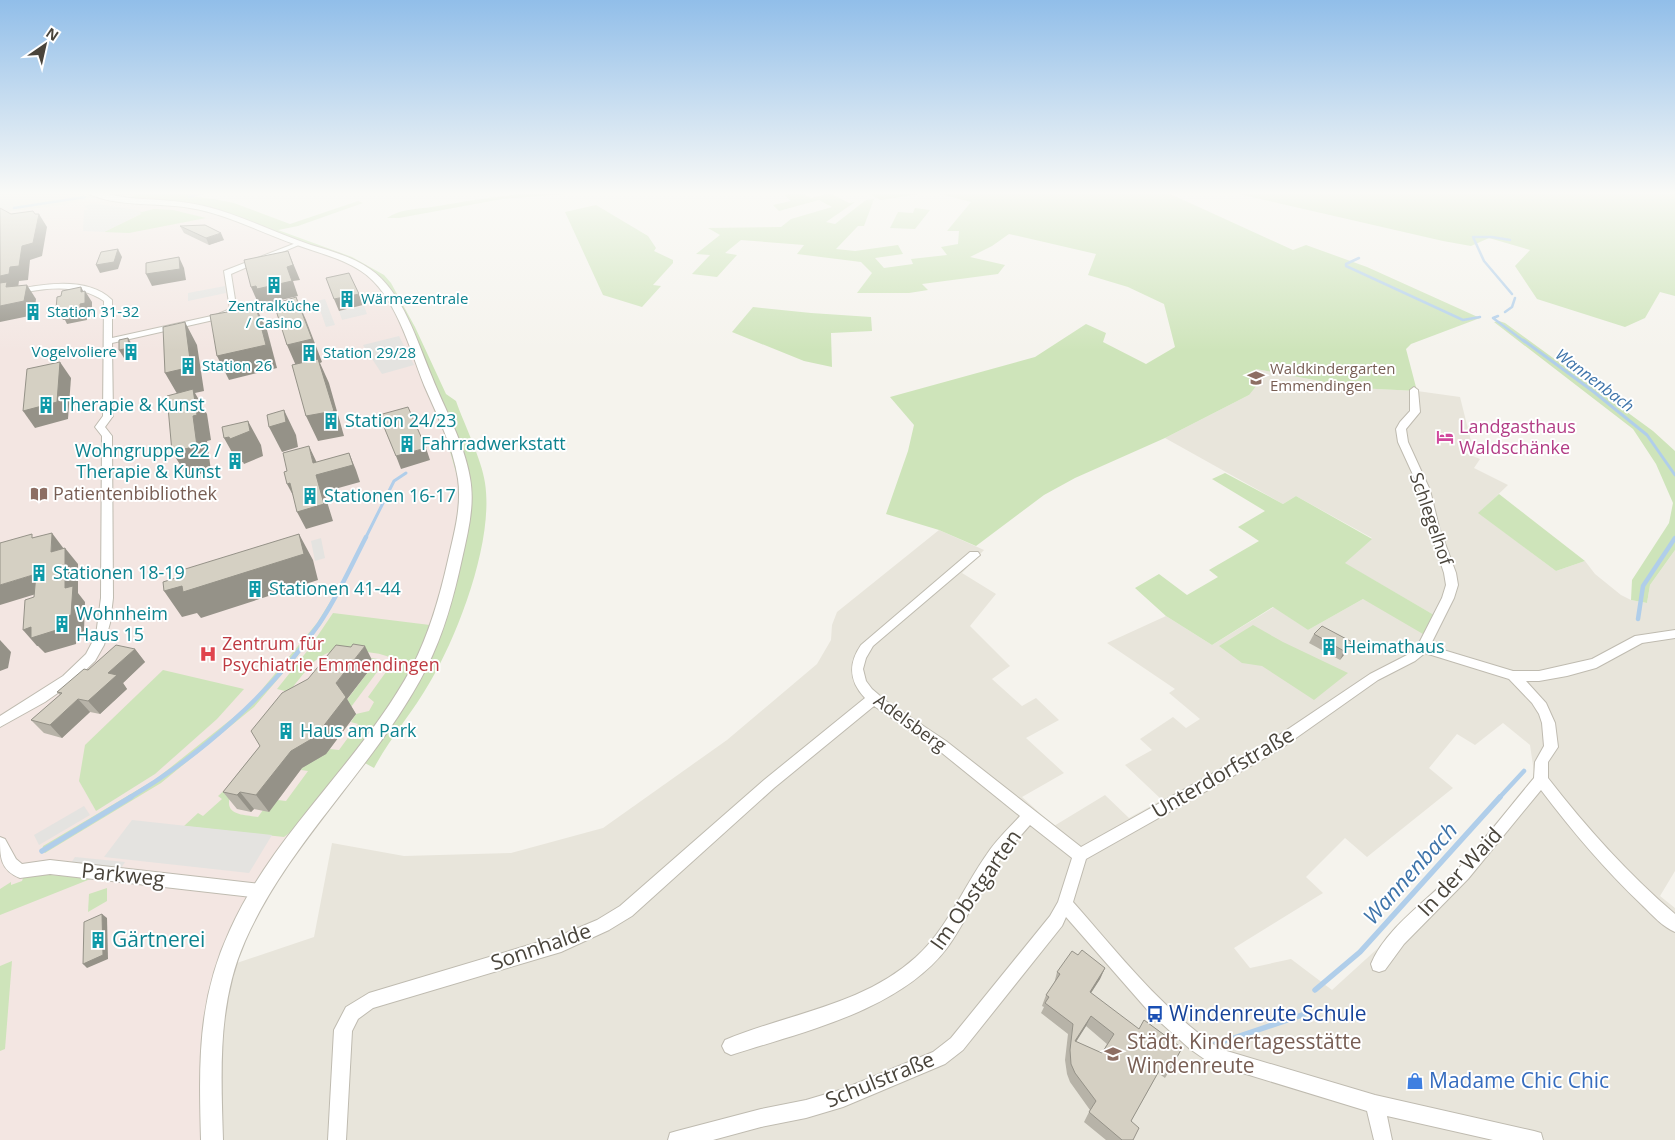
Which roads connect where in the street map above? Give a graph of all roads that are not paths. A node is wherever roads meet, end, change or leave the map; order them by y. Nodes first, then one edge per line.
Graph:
1 (295, 245) edge
2 (302, 245) edge
3 (0, 296) edge
4 (108, 341) junction
5 (1414, 390) dead end
6 (974, 555) dead end
7 (1675, 634) edge
8 (1423, 648) junction
9 (1513, 676) junction
10 (874, 698) junction
11 (0, 722) edge
12 (1542, 780) junction
13 (1029, 816) junction
14 (0, 844) edge
15 (1080, 855) junction
16 (260, 891) junction
17 (1064, 904) junction
18 (1675, 924) edge
19 (1379, 964) dead end
20 (731, 1046) dead end
21 (1375, 1104) junction
22 (212, 1140) edge
23 (337, 1140) edge
24 (677, 1140) edge
25 (1382, 1140) edge
26 (1534, 1140) edge

1 - 4 street
2 - 16 street
3 - 4 street
4 - 11 street
5 - 8 street, Schlegelhof
6 - 10 street, Adelsberg
7 - 9 street
8 - 9 street
8 - 15 street, Unterdorfstraße
9 - 12 street
10 - 13 street, Adelsberg
10 - 23 street, Sonnhalde
12 - 18 street
12 - 19 street, In der Waid
13 - 15 street, Adelsberg
13 - 20 street, Im Obstgarten
14 - 16 street, Parkweg
15 - 17 street
16 - 22 street
17 - 21 street
17 - 24 street, Schulstraße
21 - 25 street
21 - 26 street

